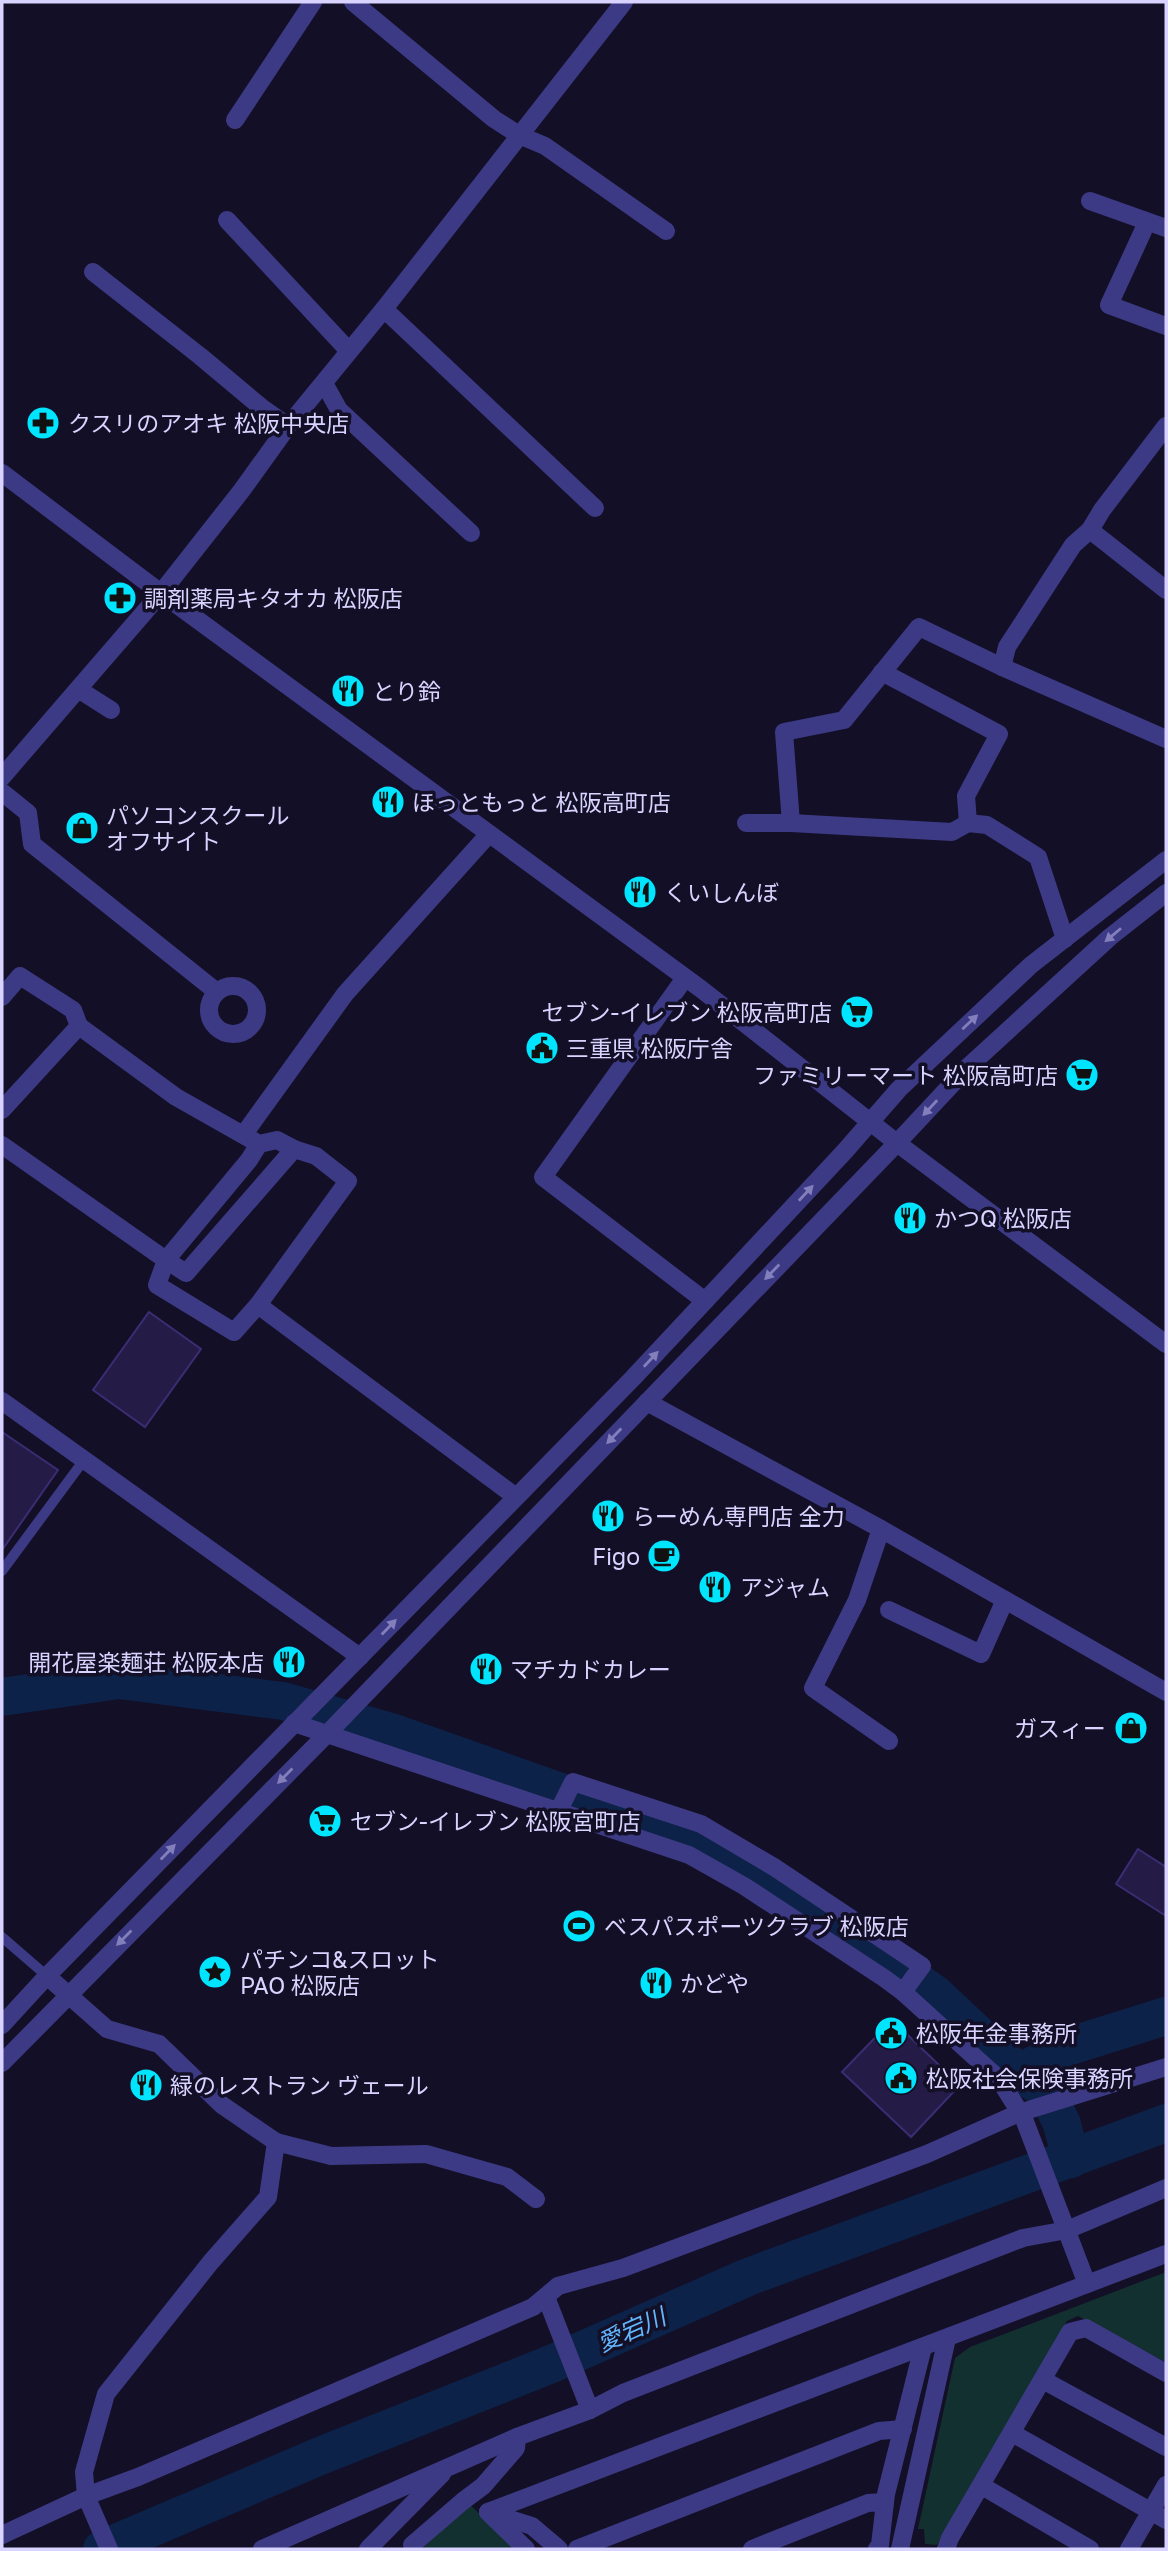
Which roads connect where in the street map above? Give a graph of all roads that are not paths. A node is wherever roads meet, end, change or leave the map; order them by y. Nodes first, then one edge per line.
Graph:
1 (313, 2) edge
2 (353, 2) edge
3 (624, 2) edge
4 (235, 120) dead end
5 (519, 135) junction
6 (1090, 201) dead end
7 (227, 220) dead end
8 (1166, 228) edge
9 (666, 231) dead end
10 (1143, 231) dead end
11 (93, 272) dead end
12 (384, 309) junction
13 (1166, 326) edge
14 (349, 351) junction
15 (324, 383) junction
16 (288, 426) junction
17 (1166, 426) edge
18 (2, 473) edge
19 (595, 508) dead end
20 (1090, 530) junction
21 (471, 533) dead end
22 (1166, 590) edge
23 (161, 593) junction
24 (1002, 667) junction
25 (882, 672) junction
26 (78, 689) junction
27 (111, 710) dead end
28 (1166, 739) edge
29 (2, 777) edge
30 (2, 792) edge
31 (746, 823) dead end
32 (791, 823) junction
33 (968, 823) junction
34 (489, 834) junction
35 (1166, 860) edge
36 (1166, 893) edge
37 (1065, 939) junction
38 (685, 978) junction
39 (217, 992) dead end
40 (2, 996) edge
41 (79, 1026) junction
42 (2, 1110) edge
43 (871, 1122) junction
44 (252, 1139) junction
45 (897, 1143) junction
46 (293, 1149) junction
47 (4, 1151) edge
48 (166, 1261) junction
49 (705, 1301) junction
50 (258, 1305) junction
51 (1166, 1344) edge
52 (2, 1401) edge
53 (647, 1402) junction
54 (84, 1460) junction
55 (516, 1497) junction
56 (881, 1529) junction
57 (2, 1572) edge
58 (1005, 1600) junction
59 (889, 1610) dead end
60 (360, 1657) junction
61 (1166, 1692) edge
62 (297, 1720) junction
63 (330, 1730) junction
64 (889, 1741) dead end
65 (560, 1809) junction
66 (657, 1811) junction
67 (648, 1839) junction
68 (759, 1859) junction
69 (745, 1885) junction
70 (846, 1916) junction
71 (2, 1937) edge
72 (832, 1941) junction
73 (47, 1976) junction
74 (904, 1992) junction
75 (67, 1994) junction
76 (2, 2025) edge
77 (2, 2063) edge
78 (1166, 2067) edge
79 (1026, 2113) junction
80 (276, 2142) junction
81 (1166, 2188) edge
82 (536, 2199) dead end
83 (1067, 2230) junction
84 (1166, 2254) edge
85 (1087, 2284) junction
86 (546, 2297) junction
87 (947, 2338) junction
88 (923, 2347) junction
89 (1166, 2373) edge
90 (1043, 2380) junction
91 (590, 2410) junction
92 (903, 2429) junction
93 (1012, 2433) junction
94 (517, 2437) junction
95 (1166, 2447) edge
96 (449, 2467) junction
97 (1166, 2485) edge
98 (982, 2486) junction
99 (86, 2496) junction
100 (885, 2502) junction
101 (488, 2512) junction
102 (1159, 2516) edge
103 (2, 2535) edge
104 (412, 2545) dead end
105 (109, 2549) edge
106 (262, 2549) edge
107 (368, 2549) edge
108 (526, 2549) edge
109 (559, 2549) edge
110 (577, 2549) edge
111 (752, 2549) edge
112 (877, 2549) edge
113 (900, 2549) edge
114 (946, 2549) edge
115 (1090, 2549) edge
116 (1129, 2549) edge

1 - 4 street
2 - 5 street
3 - 5 street
5 - 9 street
5 - 12 street
6 - 8 street
7 - 14 street
10 - 13 street
11 - 16 street
12 - 14 street
12 - 19 street
14 - 15 street
15 - 16 street
15 - 21 street
16 - 23 street
17 - 20 street
18 - 23 street
20 - 22 street
20 - 24 street
23 - 26 street
23 - 34 street
24 - 25 street
24 - 28 street
25 - 32 street
25 - 33 street
26 - 27 street
26 - 29 street
30 - 39 street
31 - 32 street
32 - 33 street
33 - 37 street
34 - 38 street
34 - 44 street
35 - 37 street
36 -> 45 street
43 -> 37 street
38 - 43 street
38 - 49 street
40 - 41 street
41 - 42 street
41 - 44 street
43 - 45 street
49 -> 43 street
44 - 46 street
44 - 48 street
45 - 51 street
45 -> 53 street
46 - 48 street
46 - 50 street
47 - 48 street
48 - 50 street
55 -> 49 street
50 - 55 street
52 - 54 street
53 - 56 street
53 -> 63 street
54 - 57 lane
54 - 60 street
60 -> 55 street
56 - 58 street
56 - 64 street
58 - 59 street
58 - 61 street
60 - 62 street
62 - 63 street
73 -> 62 street
63 - 65 street
63 -> 75 street
65 - 66 street
65 - 67 street
66 - 67 street
66 - 68 street
67 - 69 street
68 - 69 street
68 - 70 street
69 - 72 street
70 - 72 street
70 - 74 street
71 - 73 lane
72 - 74 street
73 - 75 street
73 - 76 street
74 - 79 street
75 - 77 street
75 - 80 street
78 - 79 street
79 - 83 street
79 - 86 street
80 - 82 street
80 - 99 street
81 - 83 street
83 - 85 street
83 - 91 street
84 - 85 street
85 - 87 street
86 - 91 street
86 - 99 street
87 - 88 street
87 - 113 street
88 - 92 street
88 - 101 street
89 - 90 street
90 - 93 street
90 - 95 street
91 - 94 street
92 - 100 street
92 - 110 street
93 - 98 street
93 - 102 street
94 - 96 street
94 - 104 street
96 - 106 street
96 - 107 street
97 - 102 street
98 - 114 street
98 - 115 street
99 - 103 street
99 - 105 street
100 - 111 street
100 - 112 street
101 - 108 street
101 - 109 street
102 - 116 street

